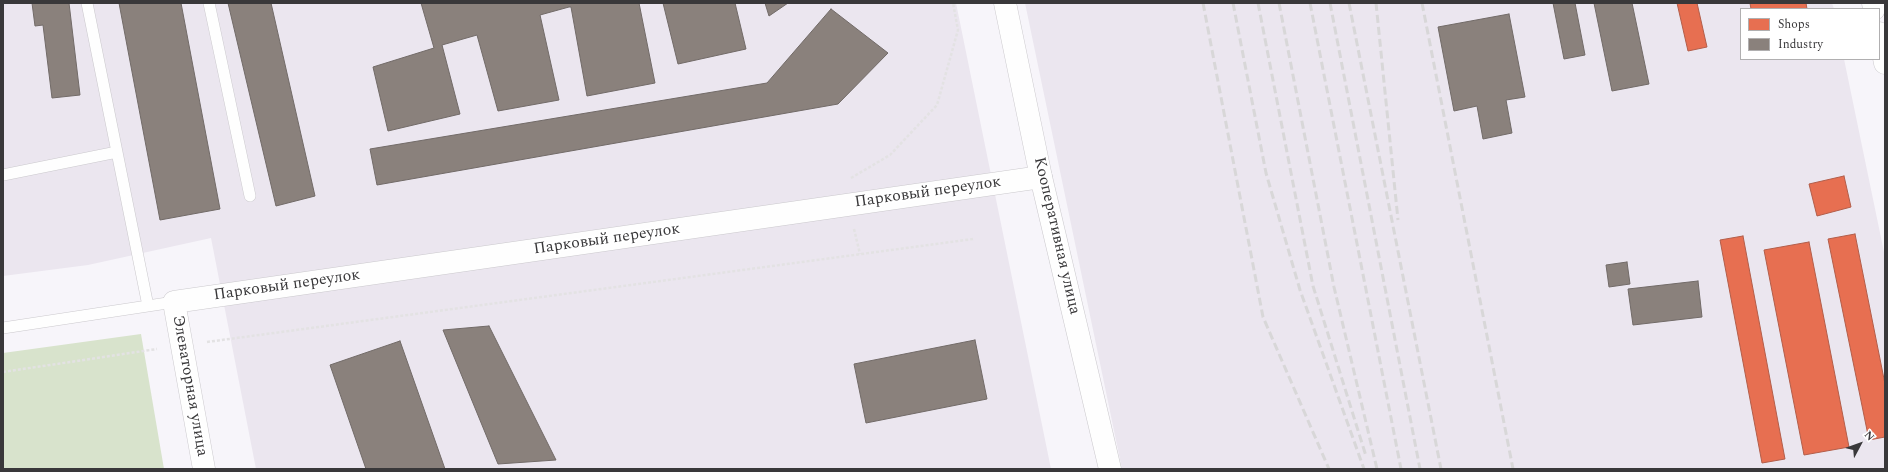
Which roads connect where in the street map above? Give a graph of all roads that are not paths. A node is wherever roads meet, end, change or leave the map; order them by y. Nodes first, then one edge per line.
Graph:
1 (87, 3) edge
2 (209, 3) edge
3 (1005, 3) edge
4 (1880, 38) edge
5 (1885, 63) edge
6 (117, 152) junction
7 (3, 175) edge
8 (1041, 177) junction
9 (250, 196) dead end
10 (174, 302) junction
11 (148, 306) junction
12 (3, 328) edge
13 (204, 469) edge
14 (1110, 469) edge

1 - 6 lane
2 - 9 lane
3 - 8 street, Кооперативная улица
4 - 5 street
6 - 7 lane
6 - 11 lane
8 - 10 street, Парковый переулок
8 - 14 street, Кооперативная улица
10 - 11 lane
10 - 13 street, Элеваторная улица
11 - 12 lane

